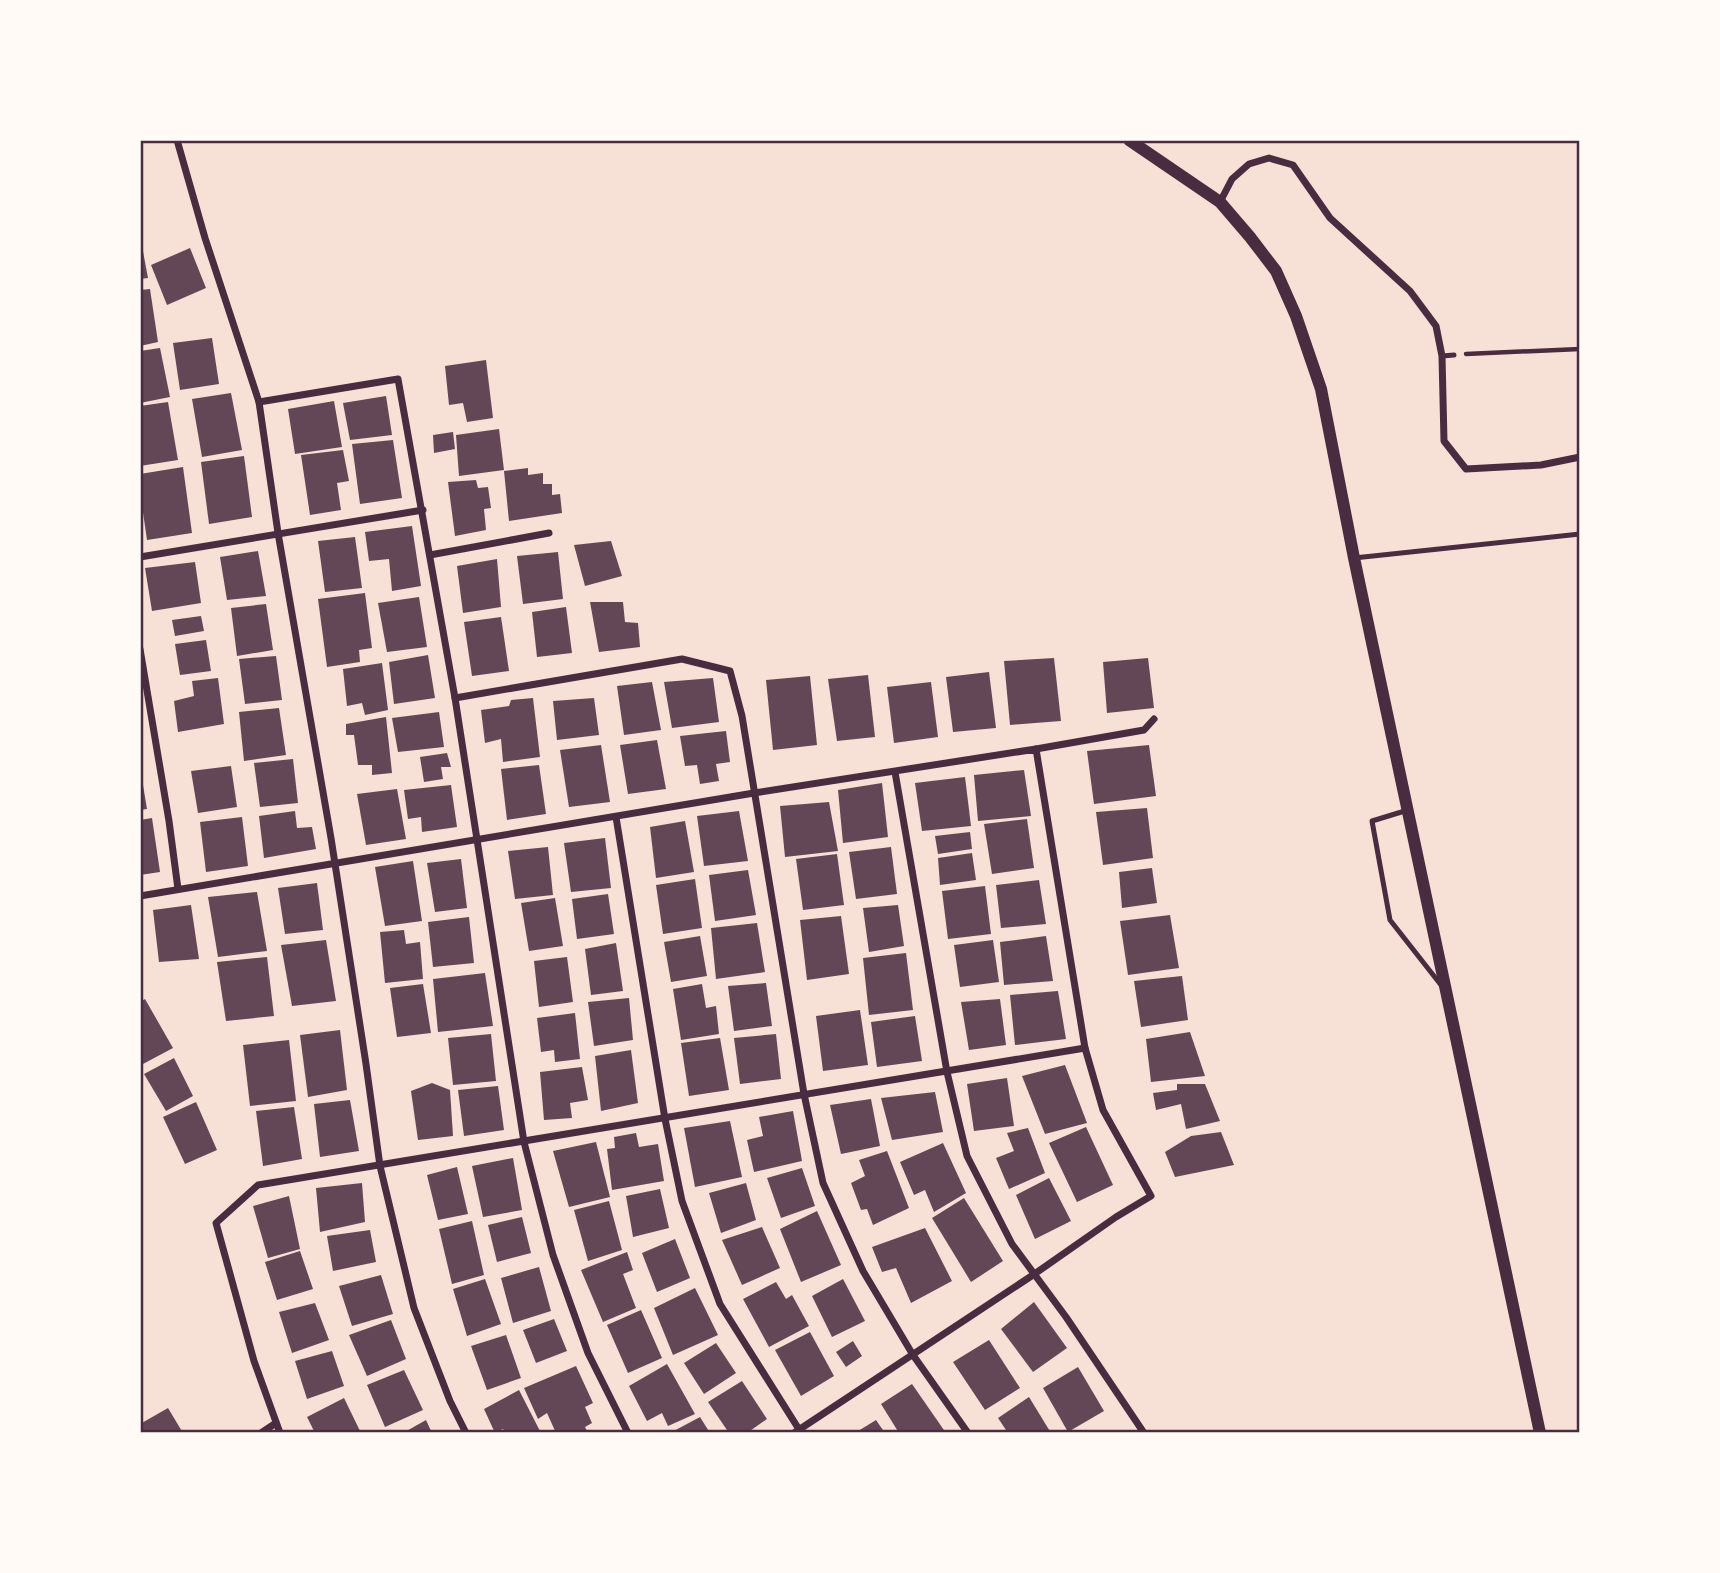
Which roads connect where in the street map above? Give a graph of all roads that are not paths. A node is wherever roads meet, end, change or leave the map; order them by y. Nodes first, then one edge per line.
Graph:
1 (177, 140) edge
2 (1129, 140) edge
3 (1220, 202) junction
4 (1454, 355) road end
5 (1442, 356) junction
6 (259, 402) junction
7 (1580, 457) edge
8 (423, 510) junction
9 (278, 533) junction
10 (549, 533) dead end
11 (1580, 534) edge
12 (430, 555) junction
13 (140, 557) edge
14 (1354, 558) junction
15 (140, 649) edge
16 (455, 698) junction
17 (1154, 719) dead end
18 (1037, 749) junction
19 (895, 772) junction
20 (754, 793) junction
21 (1408, 810) junction
22 (615, 817) junction
23 (478, 841) junction
24 (335, 863) junction
25 (178, 888) junction
26 (140, 896) edge
27 (1447, 993) junction
28 (1085, 1048) junction
29 (947, 1072) junction
30 (804, 1094) junction
31 (665, 1119) junction
32 (524, 1142) junction
33 (380, 1166) junction
34 (1034, 1275) junction
35 (913, 1354) junction
36 (276, 1423) junction
37 (798, 1432) edge
38 (261, 1433) edge
39 (280, 1433) edge
40 (466, 1433) edge
41 (628, 1433) edge
42 (968, 1433) edge
43 (1144, 1433) edge
44 (1540, 1433) edge

1 - 6 street
2 - 3 street
3 - 5 street
3 - 14 street
4 - 5 lane
5 - 7 street
6 - 8 street
6 - 9 street
8 - 9 street
8 - 12 street
9 - 13 street
9 - 24 street
10 - 12 street
11 - 14 lane
12 - 16 street
14 - 21 street
15 - 25 street
16 - 20 street
16 - 23 street
17 - 18 street
18 - 19 street
18 - 28 street
19 - 20 street
19 - 29 street
20 - 22 street
20 - 30 street
21 - 27 street
21 - 27 lane
22 - 23 street
22 - 31 street
23 - 24 street
23 - 32 street
24 - 25 street
24 - 33 street
25 - 26 street
27 - 44 street
28 - 29 street
28 - 34 street
29 - 30 street
29 - 34 street
30 - 31 street
30 - 35 street
31 - 32 street
31 - 37 street
32 - 33 street
32 - 41 street
33 - 36 street
33 - 40 street
34 - 35 street
34 - 43 street
35 - 37 street
35 - 42 street
36 - 38 street
36 - 39 street

